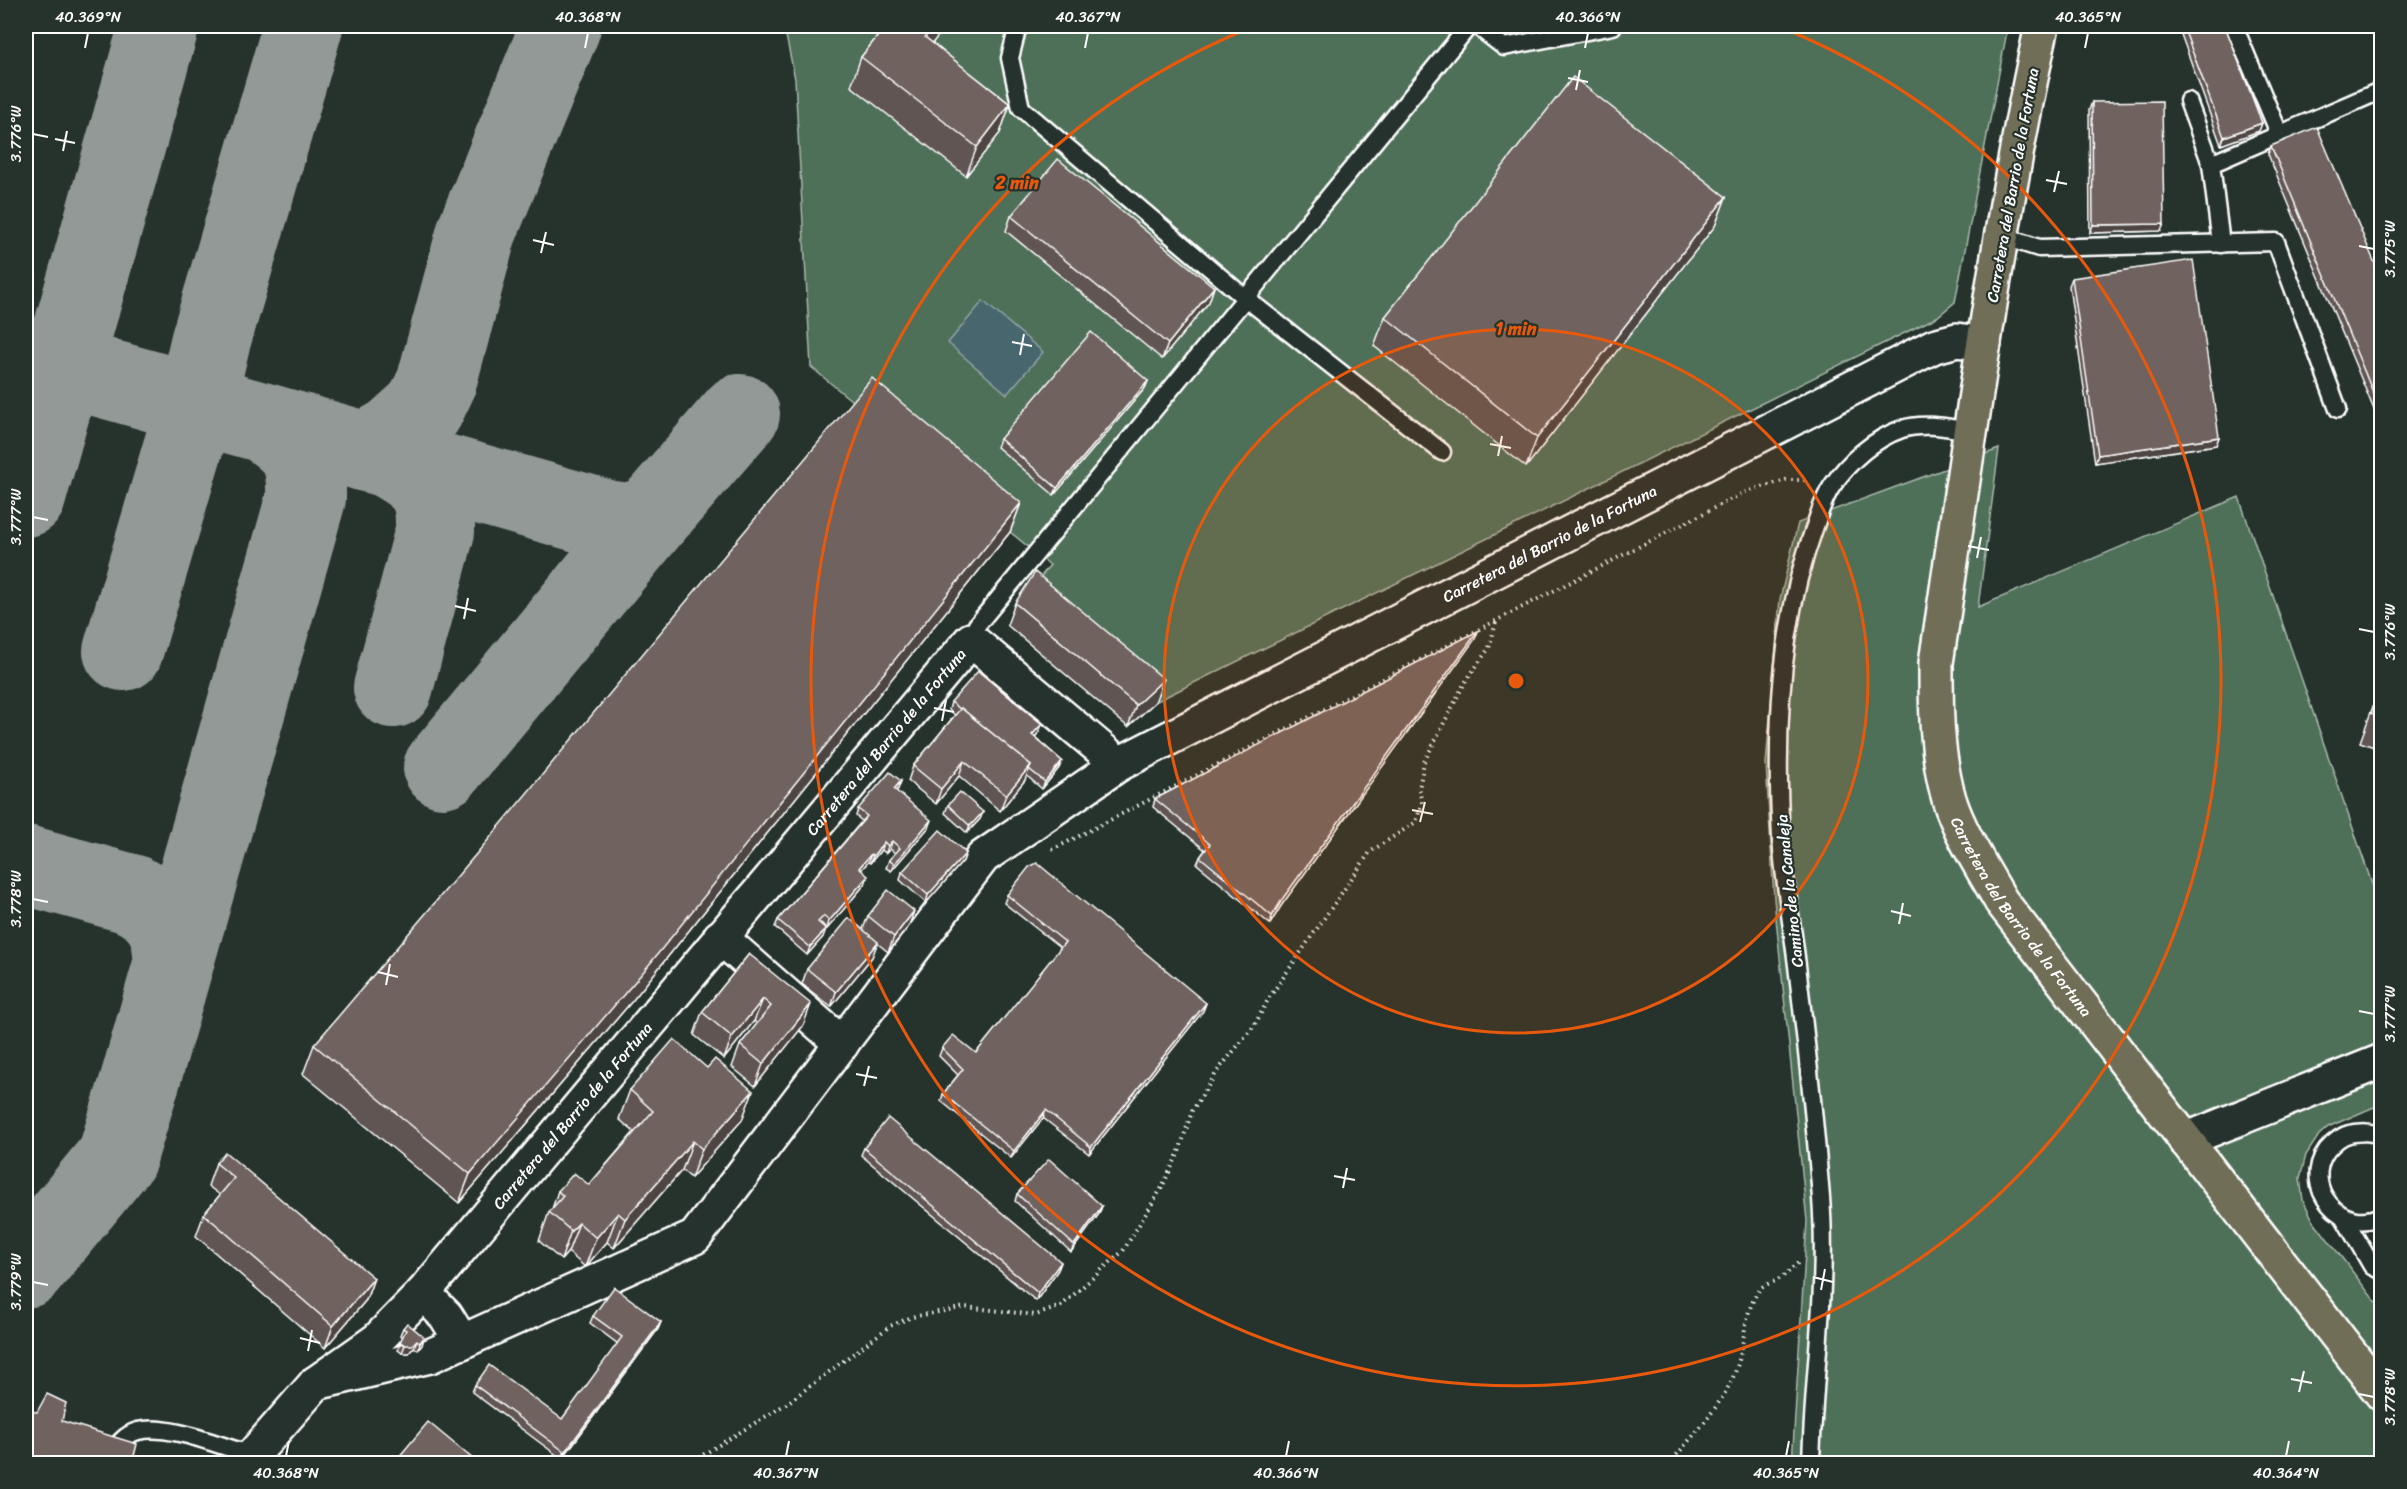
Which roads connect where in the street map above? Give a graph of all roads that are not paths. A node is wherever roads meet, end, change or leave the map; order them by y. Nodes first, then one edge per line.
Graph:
1 (1018, 26) edge
2 (1468, 26) edge
3 (1477, 26) edge
4 (1613, 26) edge
5 (2042, 26) edge
6 (2234, 26) edge
7 (2382, 90) edge
8 (2188, 101) dead end
9 (2279, 134) junction
10 (2211, 164) junction
11 (2001, 236) junction
12 (2221, 244) junction
13 (1245, 297) junction
14 (1984, 344) junction
15 (2338, 409) dead end
16 (1971, 430) junction
17 (1442, 452) dead end
18 (971, 639) junction
19 (1119, 764) junction
20 (720, 937) junction
21 (842, 1044) junction
22 (2382, 1061) edge
23 (2380, 1134) edge
24 (2185, 1140) junction
25 (2382, 1215) edge
26 (2343, 1216) junction
27 (2382, 1271) edge
28 (423, 1293) junction
29 (462, 1342) junction
30 (382, 1353) junction
31 (2382, 1394) edge
32 (249, 1459) edge
33 (107, 1464) edge
34 (1811, 1464) edge

1 - 13 lane
2 - 13 lane
3 - 4 lane
5 - 11 main road, Carretera del Barrio de la Fortuna
6 - 9 lane
7 - 9 lane
8 - 10 lane
9 - 10 lane
10 - 12 lane
11 - 12 lane
11 - 14 main road, Carretera del Barrio de la Fortuna
12 - 15 lane
13 - 17 lane
13 - 18 lane
14 - 16 main road, Carretera del Barrio de la Fortuna
14 - 19 street, Carretera del Barrio de la Fortuna
16 - 24 main road, Carretera del Barrio de la Fortuna
16 - 34 lane, Camino de la Canaleja
18 - 19 street, Carretera del Barrio de la Fortuna
18 - 20 street, Carretera del Barrio de la Fortuna
19 - 21 street, Carretera del Barrio de la Fortuna
20 - 21 street
20 - 28 street, Carretera del Barrio de la Fortuna
21 - 29 street, Carretera del Barrio de la Fortuna
22 - 24 street
23 - 26 lane
24 - 31 main road, Carretera del Barrio de la Fortuna
25 - 26 lane
26 - 27 lane
28 - 29 street
28 - 30 street, Carretera del Barrio de la Fortuna
29 - 30 street, Carretera del Barrio de la Fortuna
30 - 32 street, Carretera del Barrio de la Fortuna
32 - 33 lane

